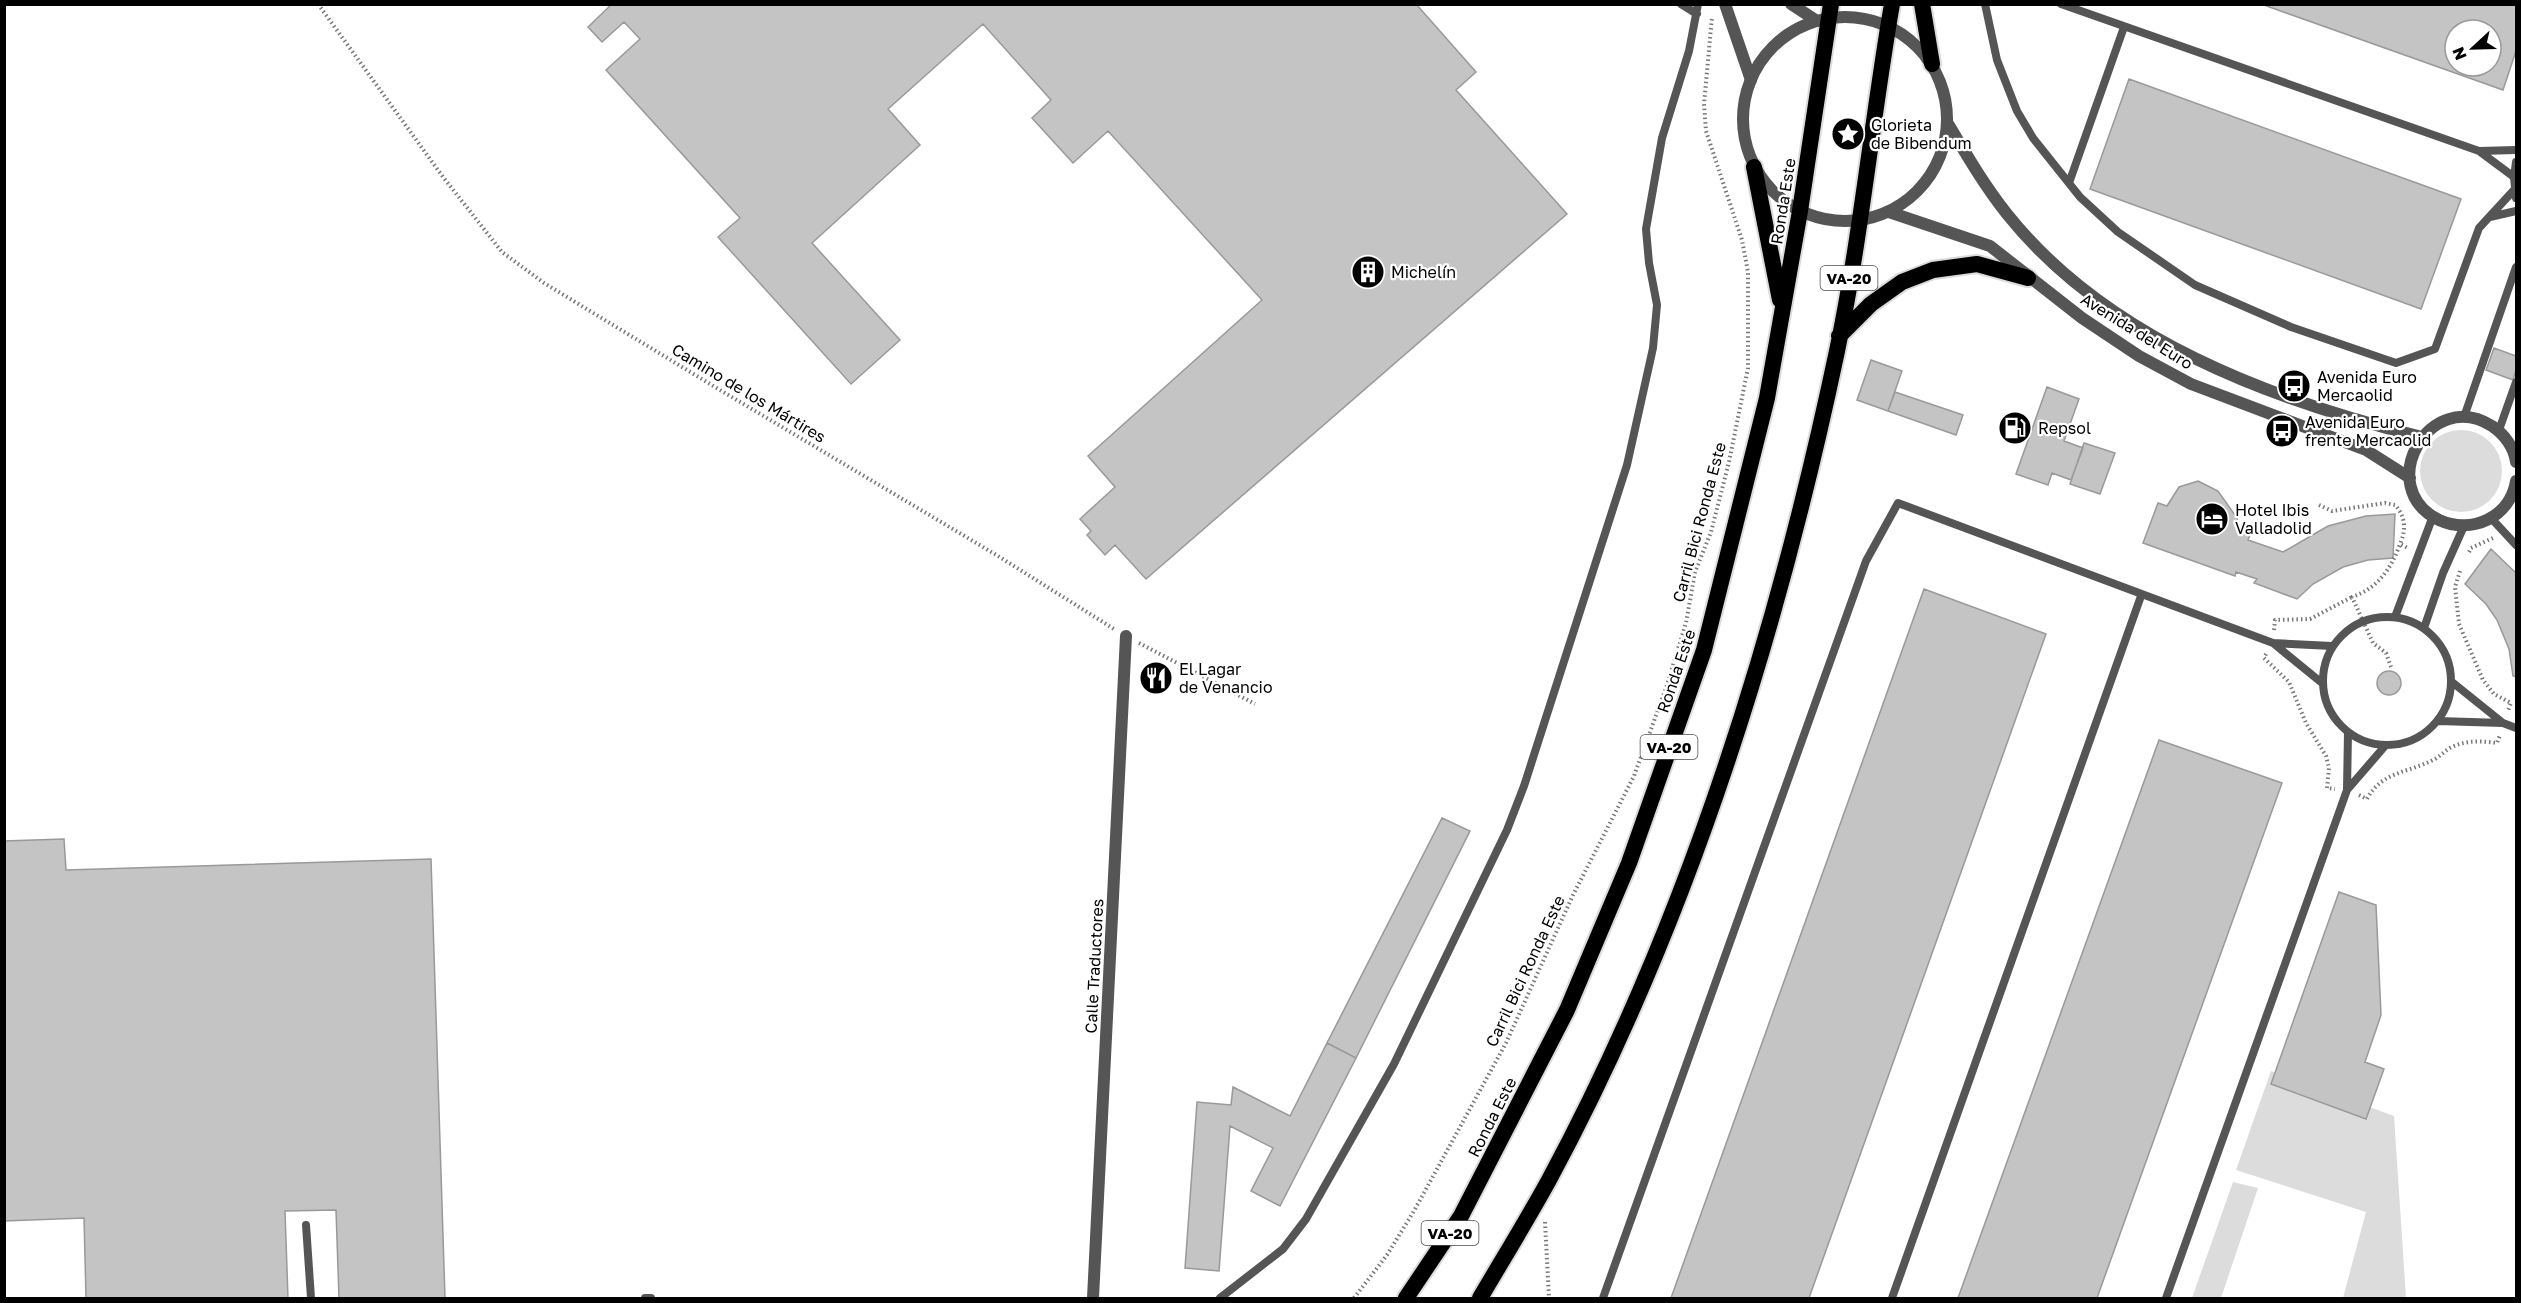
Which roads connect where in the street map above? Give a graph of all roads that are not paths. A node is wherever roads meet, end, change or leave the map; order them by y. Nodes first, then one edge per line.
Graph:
1 (1681, 4) edge
2 (1698, 4) edge
3 (1725, 4) edge
4 (1791, 4) edge
5 (1892, 4) edge
6 (1922, 4) edge
7 (1985, 4) edge
8 (2061, 4) edge
9 (1697, 14) junction
10 (1826, 14) edge
11 (1888, 26) junction
12 (2124, 27) junction
13 (1932, 64) junction
14 (1751, 80) junction
15 (1947, 122) junction
16 (2517, 150) edge
17 (2479, 151) junction
18 (2517, 162) edge
19 (1754, 168) junction
20 (2514, 177) junction
21 (2069, 183) junction
22 (2515, 194) edge
23 (2517, 211) edge
24 (1800, 212) junction
25 (1888, 212) junction
26 (2489, 218) junction
27 (1858, 221) junction
28 (2517, 267) edge
29 (2028, 278) junction
30 (1782, 307) junction
31 (1839, 336) junction
32 (2517, 382) edge
33 (2464, 417) junction
34 (2499, 430) junction
35 (2422, 437) junction
36 (2517, 462) edge
37 (2410, 478) junction
38 (2517, 481) edge
39 (2512, 505) edge
40 (2433, 516) junction
41 (2491, 518) junction
42 (2464, 526) junction
43 (2517, 545) edge
44 (2141, 596) junction
45 (2395, 617) junction
46 (2424, 628) junction
47 (1126, 636) road end
48 (2273, 643) junction
49 (2332, 646) junction
50 (2452, 682) junction
51 (2322, 683) junction
52 (2438, 721) junction
53 (2503, 723) junction
54 (2517, 728) edge
55 (2348, 733) junction
56 (2385, 746) junction
57 (2348, 790) junction
58 (306, 1225) dead end
59 (645, 1298) edge
60 (311, 1299) edge
61 (651, 1299) edge
62 (1093, 1299) edge
63 (1220, 1299) edge
64 (1406, 1299) edge
65 (1480, 1299) edge
66 (1603, 1299) edge
67 (1892, 1299) edge
68 (2166, 1299) edge

1 - 9 lane
2 - 9 lane
3 - 14 street
4 - 10 street
5 - 11 highway, VA-20
6 - 13 highway
7 - 21 lane
8 - 12 lane
9 - 63 lane
10 - 11 street
10 - 14 street
10 - 24 highway, Ronda Este / VA-20
11 - 13 street
11 - 27 highway, VA-20
12 - 17 lane
12 - 21 lane
13 - 15 street
14 - 19 street
15 - 25 street
15 - 35 street, Avenida del Euro
16 - 17 lane
17 - 20 lane
18 - 20 lane
19 - 24 street
19 - 30 highway
20 - 22 lane
21 - 26 lane
22 - 26 lane
23 - 26 lane
24 - 27 street
24 - 30 highway, Ronda Este / VA-20
25 - 27 street
25 - 29 street, Avenida del Euro
27 - 31 highway, VA-20
28 - 33 lane
29 - 31 highway
29 - 37 street, Avenida del Euro
30 - 64 highway, Ronda Este / VA-20
31 - 65 highway, VA-20
32 - 34 lane
33 - 34 street
33 - 35 street
34 - 36 street
35 - 37 street
37 - 40 street
38 - 39 street
39 - 41 street
40 - 42 street
40 - 45 lane
41 - 42 street
41 - 43 lane
42 - 46 lane
44 - 48 lane
44 - 66 lane
44 - 67 lane
45 - 46 lane
45 - 49 lane
46 - 50 lane
47 - 62 street, Calle Traductores
48 - 49 lane
48 - 51 lane
49 - 51 lane
50 - 52 lane
50 - 53 lane
51 - 55 lane
52 - 53 lane
52 - 56 lane
53 - 54 lane
55 - 56 lane
55 - 57 lane
56 - 57 lane
57 - 68 lane
58 - 60 lane
59 - 61 lane

